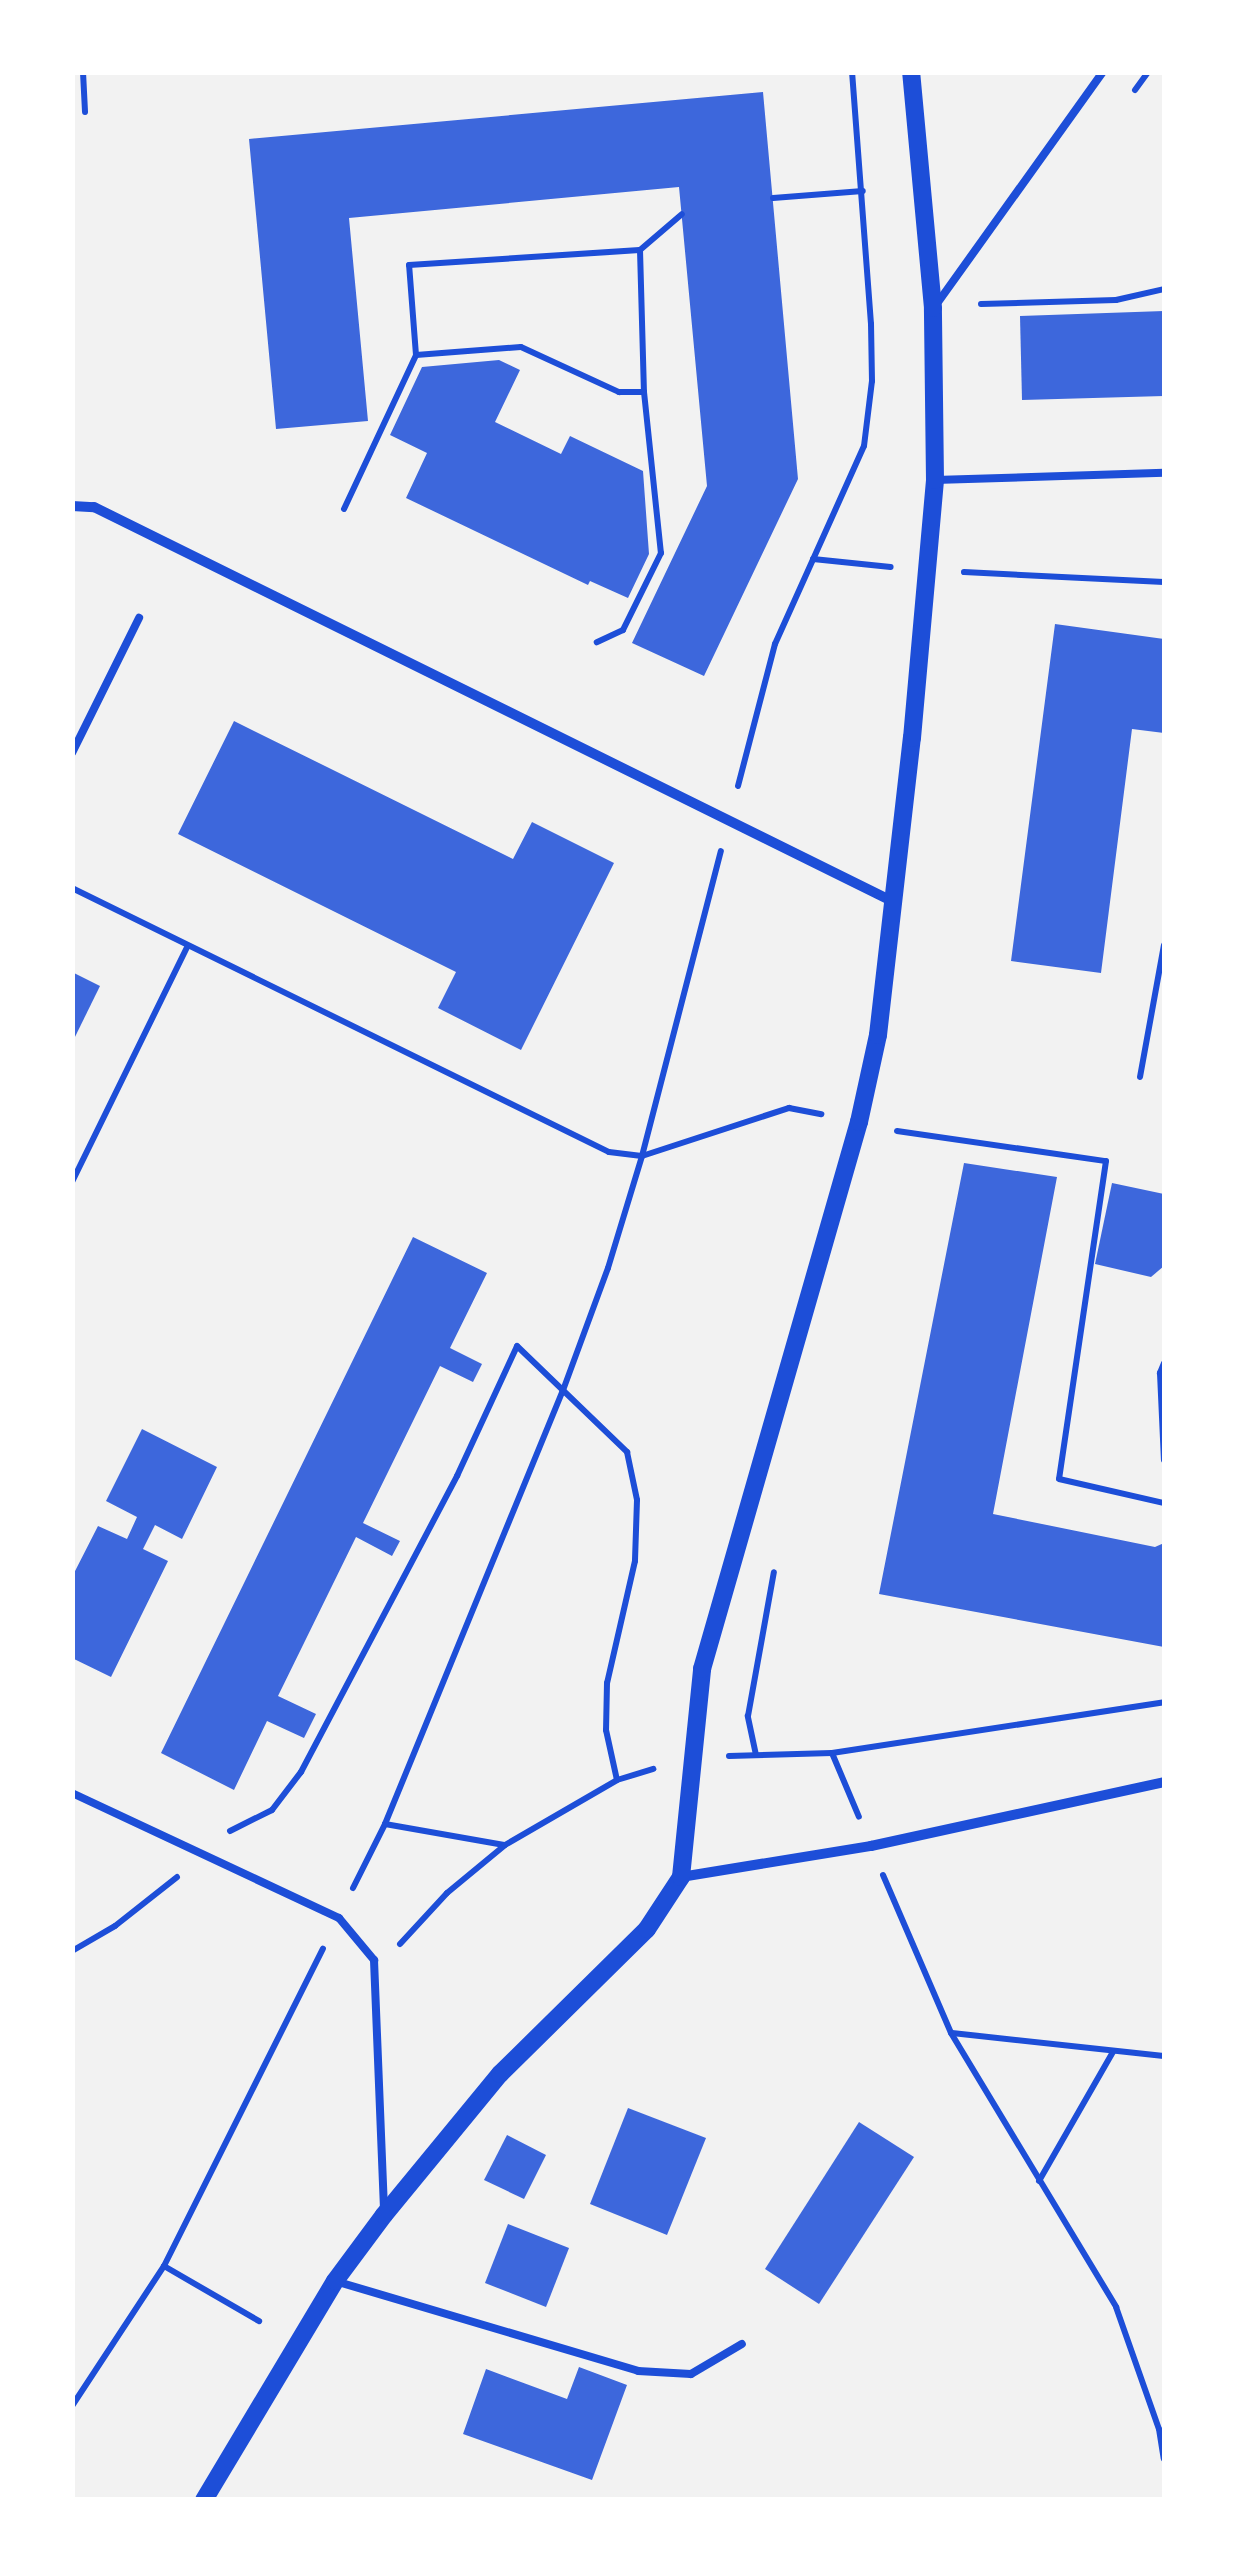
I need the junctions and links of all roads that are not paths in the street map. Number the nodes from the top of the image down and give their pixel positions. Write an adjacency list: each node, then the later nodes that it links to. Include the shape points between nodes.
1 (912, 72): 3 (street)
2 (1103, 72): 3 (lane)
3 (933, 308): 5 (street)
4 (1164, 473): 5 (lane)
5 (935, 480): 9 (street)
6 (72, 506): 9 (street, via 94,507)
7 (139, 618): 8 (lane)
8 (72, 753)
9 (895, 902): 12 (street, via 859,1122 702,1669)
10 (1164, 1782): 12 (street, via 872,1846)
11 (72, 1793): 13 (lane, via 338,1918 374,1960)
12 (681, 1877): 13 (street, via 647,1929 500,2074)
13 (384, 2215): 14 (street)
14 (335, 2281): 15 (lane, via 638,2371 690,2374); 16 (street)
15 (742, 2344)
16 (204, 2500)

